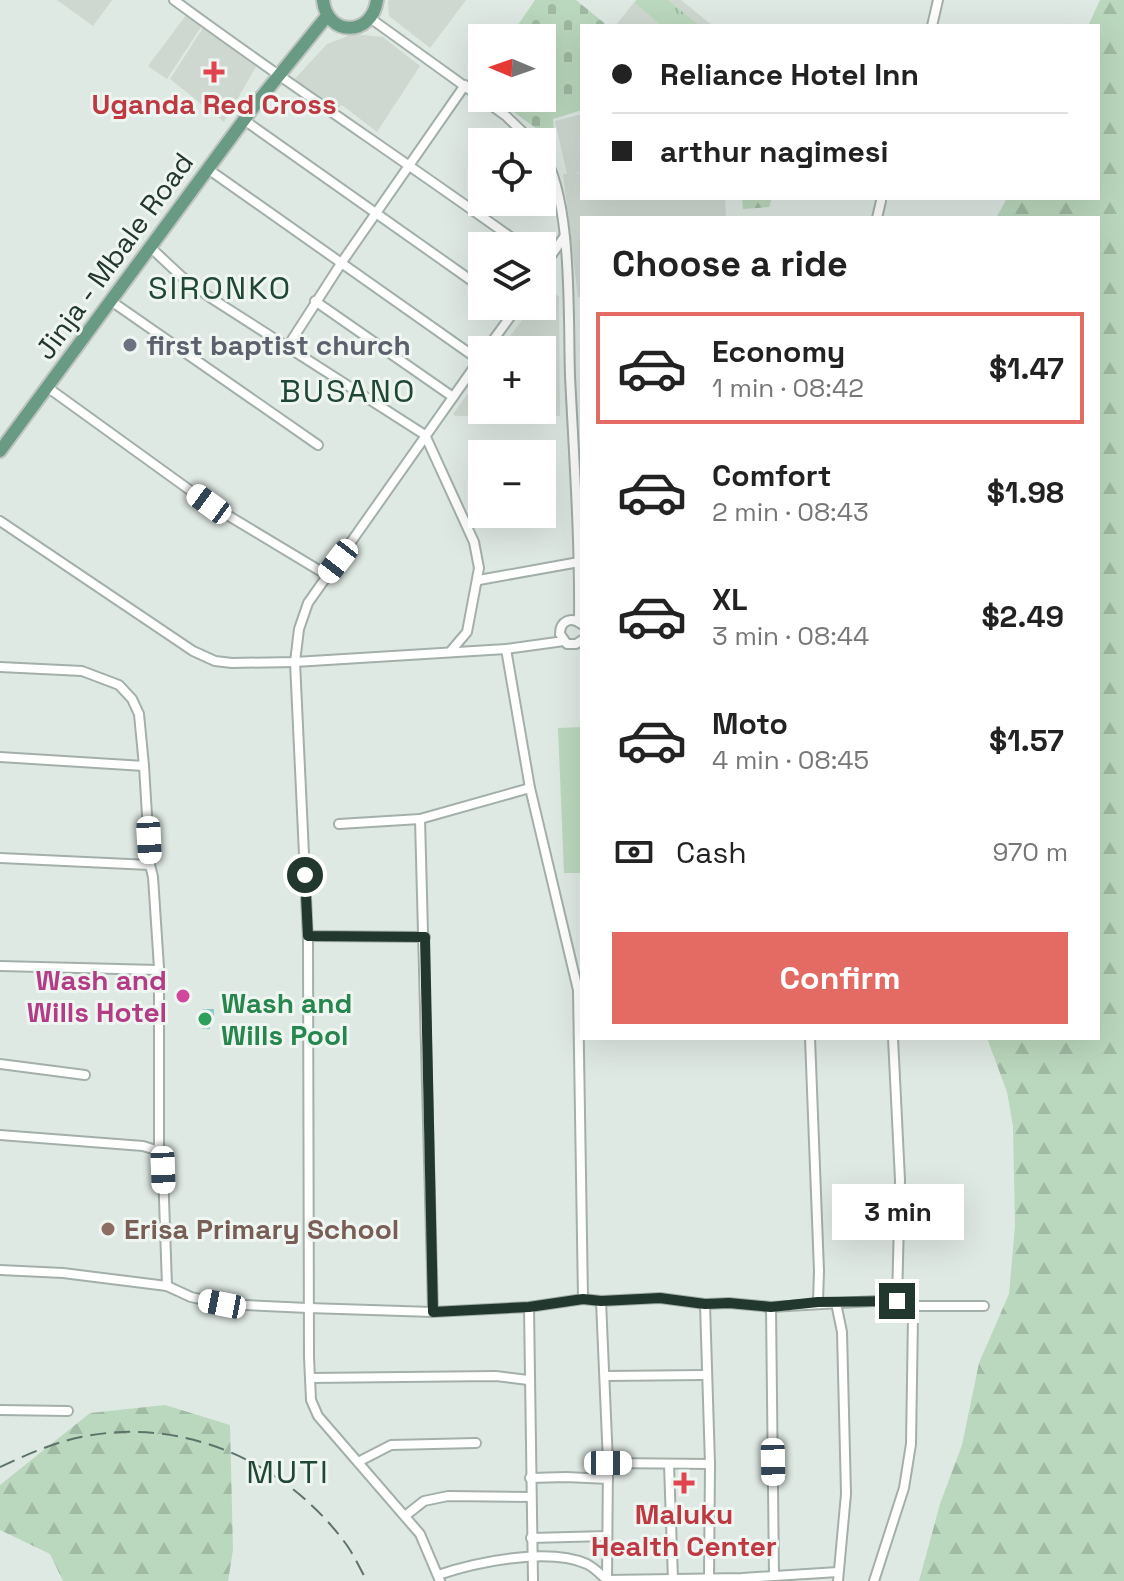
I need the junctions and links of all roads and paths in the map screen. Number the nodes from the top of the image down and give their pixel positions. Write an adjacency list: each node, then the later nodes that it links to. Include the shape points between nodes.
1 (174, 0): 8 (street)
2 (323, 0): 5 (main road)
3 (377, 0): 6 (main road)
4 (938, 0): 7 (street)
5 (327, 16): 6 (main road, via 349,28); 8 (main road, Jinja - Mbale Road)
6 (370, 18): 9 (street)
7 (932, 24)
8 (278, 76): 10 (main road, Jinja - Mbale Road); 12 (street)
9 (465, 85): 11 (street); 12 (street)
10 (244, 120): 13 (main road, Jinja - Mbale Road); 16 (street)
11 (518, 128)
12 (409, 164): 16 (street); 18 (street)
13 (208, 169): 20 (main road, Jinja - Mbale Road); 22 (street)
14 (556, 184): 19 (street)
15 (881, 201): 17 (street)
16 (375, 215): 22 (street); 23 (street)
17 (877, 216)
18 (504, 232)
19 (564, 237): 21 (street); 29 (street)
20 (150, 247): 24 (main road, Jinja - Mbale Road); 26 (street, via 211,298)
21 (556, 247)
22 (342, 262): 25 (street); 27 (street)
23 (468, 278)
24 (111, 301): 31 (main road, Jinja - Mbale Road); 34 (street)
25 (315, 301): 26 (street); 32 (street)
26 (288, 346): 33 (street)
27 (468, 350)
28 (468, 375): 32 (street)
29 (571, 380): 30 (street); 36 (street)
30 (580, 380)
31 (47, 387): 35 (main road, Jinja - Mbale Road); 39 (street, via 209,504)
32 (453, 397): 33 (street)
33 (425, 435): 39 (street); 40 (street, via 474,542)
34 (318, 445)
35 (0, 451)
36 (578, 458): 38 (street)
37 (0, 521): 46 (street, via 193,651 232,663)
38 (579, 562): 40 (street); 41 (street)
39 (327, 575): 46 (street, via 303,614)
40 (479, 580): 45 (street, via 467,632)
41 (580, 623): 42 (street, via 571,619 561,626)
42 (564, 641): 43 (street); 44 (street)
43 (580, 641)
44 (506, 649): 45 (street); 50 (street)
45 (450, 652): 46 (street)
46 (295, 662): 55 (street)
47 (0, 667): 49 (street, via 82,671 119,685 139,714)
48 (0, 757): 49 (street)
49 (144, 766): 54 (street)
50 (530, 788): 51 (street); 58 (street)
51 (420, 819): 52 (street); 56 (street)
52 (339, 824)
53 (0, 858): 54 (street)
54 (150, 865): 59 (street)
55 (308, 936): 56 (street); 80 (street)
56 (425, 937): 81 (street)
57 (0, 966): 59 (street)
58 (578, 968): 60 (street)
59 (158, 970): 67 (street)
60 (580, 1025)
61 (580, 1040): 70 (street)
62 (810, 1040): 73 (street)
63 (893, 1040): 72 (street, via 900,1180)
64 (0, 1064): 65 (street)
65 (85, 1075)
66 (0, 1135): 67 (street)
67 (159, 1151): 69 (street)
68 (0, 1270): 69 (street)
69 (167, 1286): 80 (street, via 222,1304)
70 (583, 1299): 71 (street); 78 (street)
71 (601, 1301): 75 (street, via 660,1298); 83 (street)
72 (897, 1301): 74 (street); 76 (street)
73 (818, 1302): 74 (street); 79 (street)
74 (836, 1303): 101 (street, via 842,1332 846,1494)
75 (705, 1304): 79 (street); 82 (street)
76 (911, 1306): 77 (street); 107 (street, via 911,1444 904,1488)
77 (984, 1306)
78 (529, 1307): 81 (street); 85 (street)
79 (771, 1307): 100 (street)
80 (308, 1308): 81 (street); 84 (street)
81 (433, 1312)
82 (705, 1375): 83 (street); 92 (street)
83 (606, 1376): 90 (street)
84 (310, 1378): 85 (street); 89 (street, via 313,1408)
85 (528, 1380): 93 (street)
86 (0, 1410): 87 (street)
87 (68, 1411)
88 (476, 1443): 89 (street, via 391,1445)
89 (358, 1462): 96 (street)
90 (608, 1463): 91 (street); 94 (street)
91 (669, 1464): 92 (street); 105 (street)
92 (710, 1464): 103 (street)
93 (530, 1478): 94 (street); 95 (street)
94 (608, 1479): 97 (street)
95 (531, 1497): 96 (street, via 448,1496 424,1501); 98 (street)
96 (405, 1516): 102 (street)
97 (607, 1536): 98 (street); 104 (street)
98 (531, 1538): 99 (street)
99 (531, 1557): 102 (street, via 486,1562); 104 (street, via 590,1565); 106 (street)
100 (774, 1576): 101 (street); 103 (street)
101 (838, 1577)
102 (439, 1578)
103 (709, 1578): 105 (street)
104 (607, 1580): 105 (street)
105 (673, 1580)
106 (533, 1581)
107 (874, 1581)

